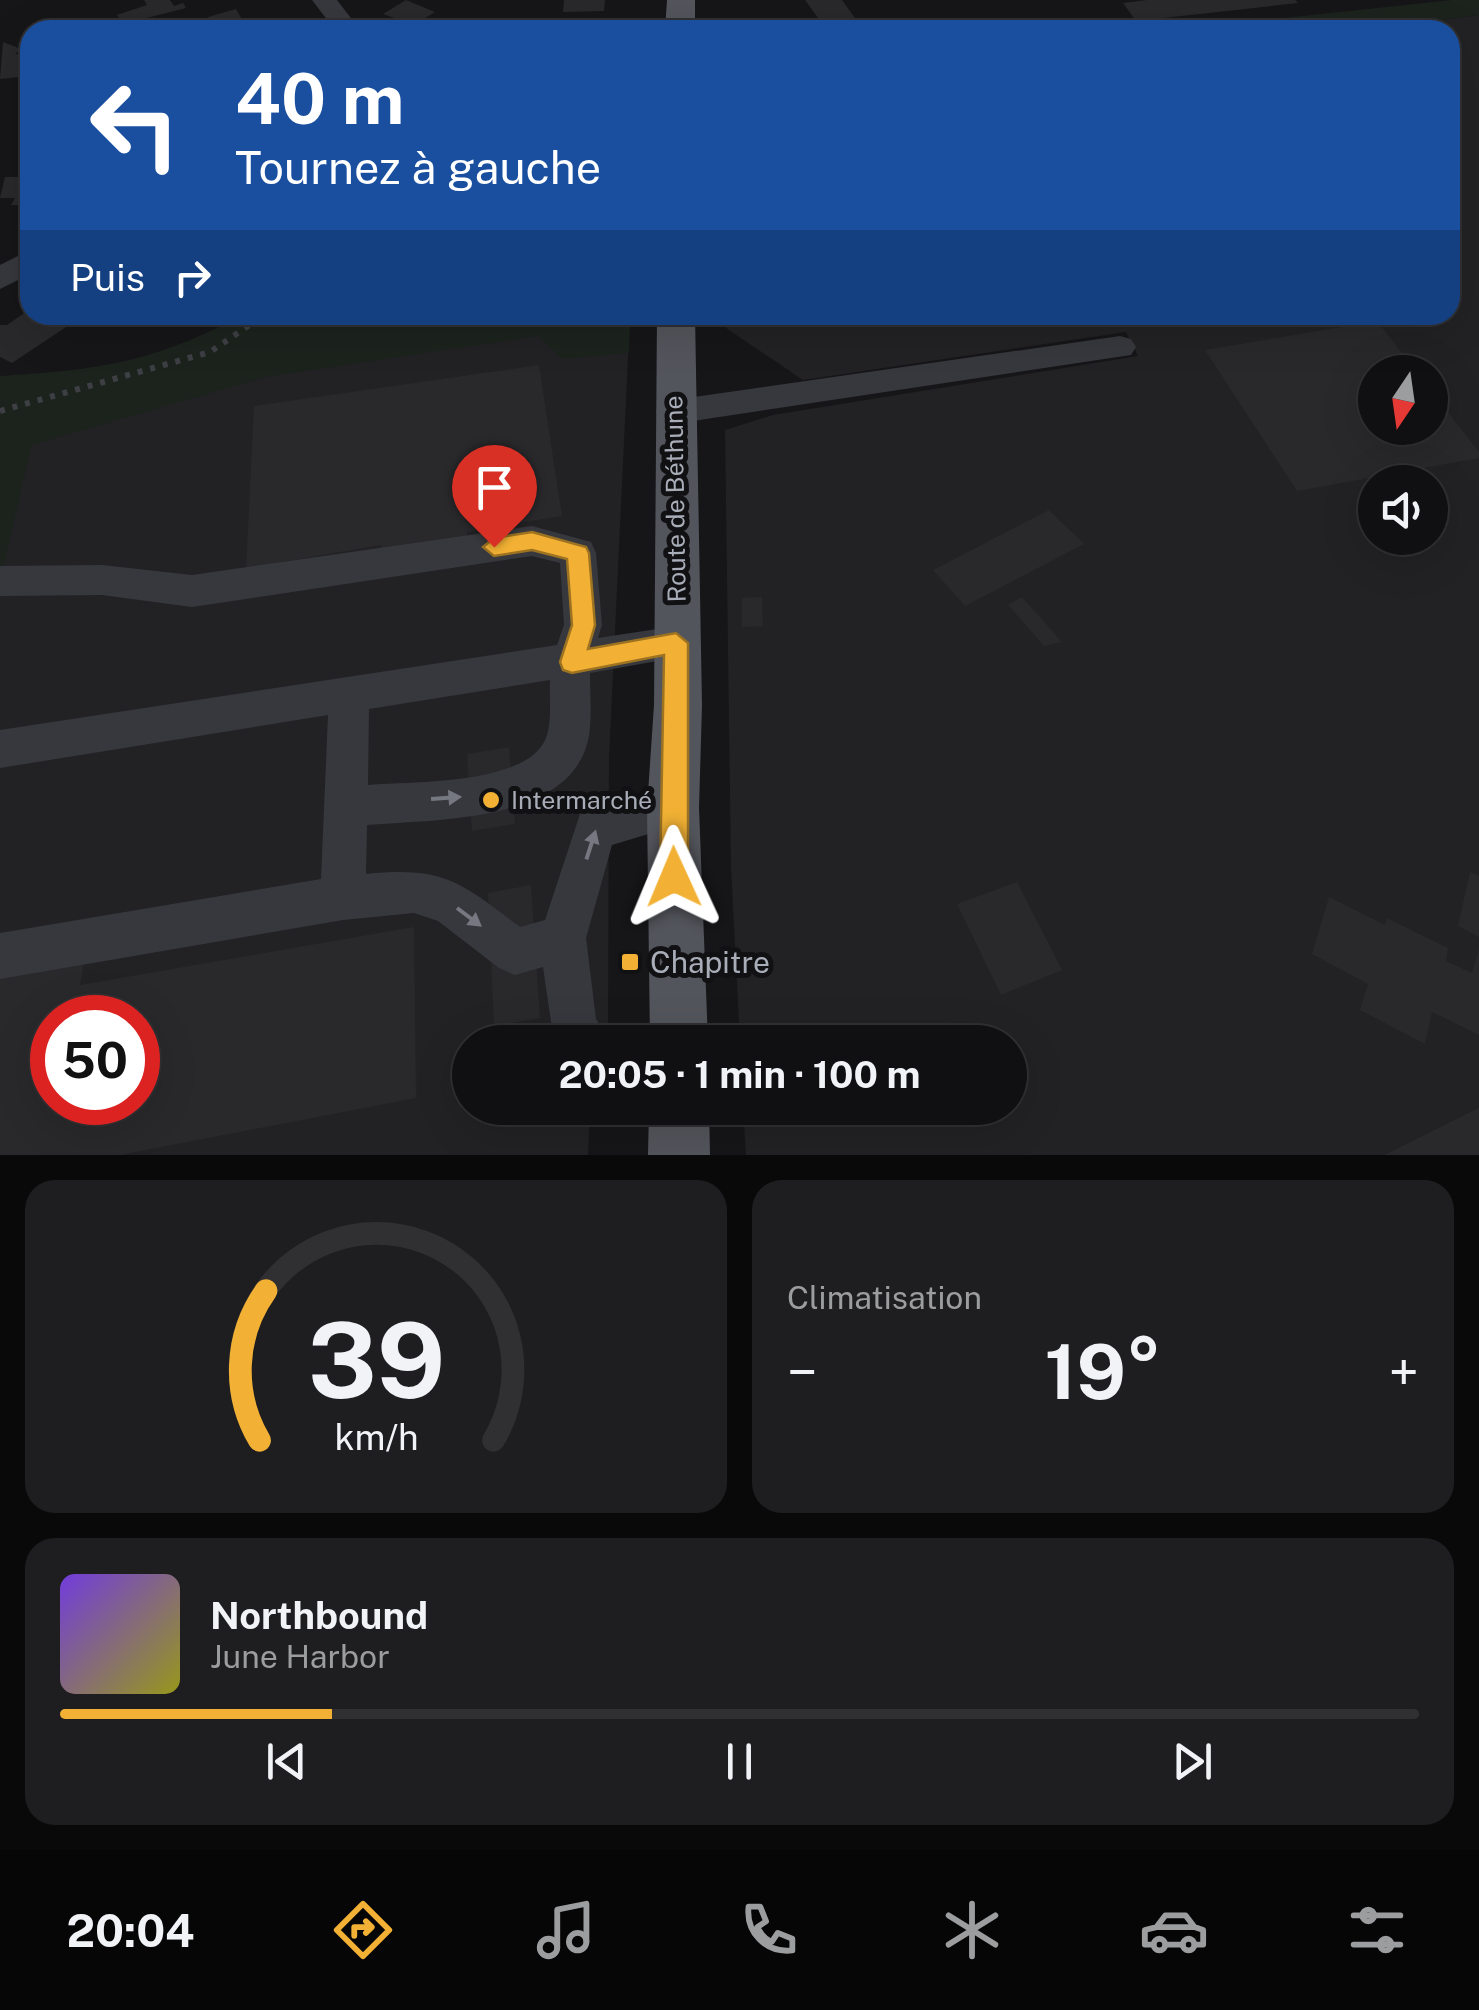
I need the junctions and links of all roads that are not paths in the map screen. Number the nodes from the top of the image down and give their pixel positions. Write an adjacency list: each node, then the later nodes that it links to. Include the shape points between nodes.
1 (324, 0): 2 (street)
2 (340, 20)
3 (676, 325): 5 (main road, Route de Béthune)
4 (1120, 347): 5 (street)
5 (673, 412): 7 (main road, Route de Béthune)
6 (0, 581): 8 (street, via 102,580 192,592 532,541 578,553 583,625)
7 (676, 643): 8 (street); 12 (main road, Route de Béthune)
8 (572, 662): 9 (street); 11 (street, one-way to 8, via 490,795 549,771 568,738)
9 (349, 696): 10 (street); 11 (street)
10 (0, 749)
11 (349, 806): 13 (street)
12 (673, 808): 14 (street, one-way to 12, via 595,829); 17 (main road, Route de Béthune)
13 (343, 898): 14 (street, one-way to 14, via 414,891 452,903 514,952); 15 (street)
14 (563, 938): 16 (street)
15 (0, 956)
16 (573, 1025)
17 (678, 1025)
18 (679, 1125): 19 (main road)
19 (679, 1155)

